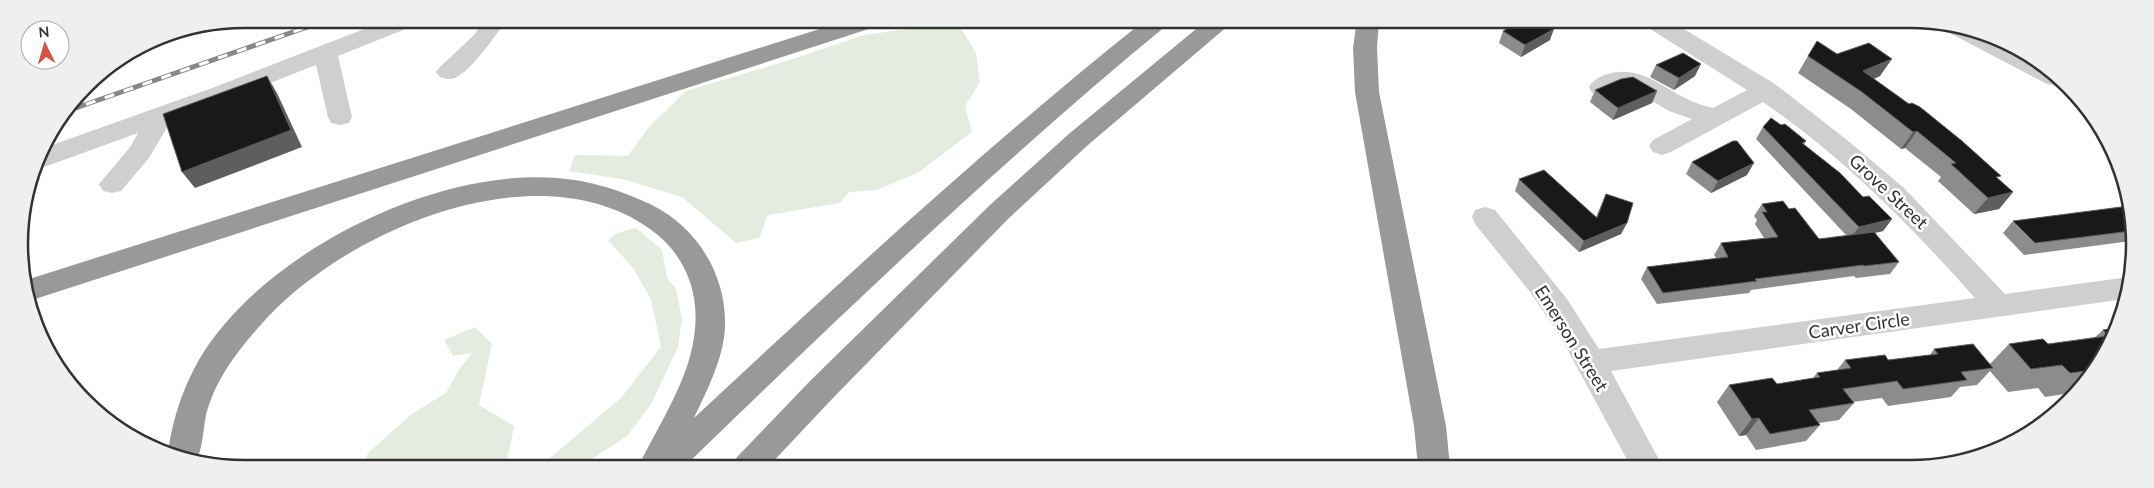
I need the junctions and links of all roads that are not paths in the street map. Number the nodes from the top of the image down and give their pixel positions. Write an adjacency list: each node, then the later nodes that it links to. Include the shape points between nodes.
1 (387, 28): 9 (street)
2 (490, 28): 11 (street)
3 (851, 28): 21 (highway)
4 (1149, 28): 27 (highway, via 987,164)
5 (1211, 28): 28 (highway, via 1079,139 999,212)
6 (1367, 28): 29 (highway, via 1367,92 1384,170)
7 (1665, 28): 13 (street, Grove Street)
8 (1979, 39): 10 (street)
9 (324, 52): 14 (street); 15 (street)
10 (2035, 67)
11 (448, 72)
12 (1601, 87): 16 (street, via 1618,78 1630,79 1677,105)
13 (1766, 90): 16 (street); 23 (street, Grove Street, via 1847,152 1895,195)
14 (161, 115): 18 (street); 19 (street, via 140,152)
15 (340, 117)
16 (1716, 117): 17 (street)
17 (1662, 146)
18 (46, 157)
19 (112, 184)
20 (1485, 217): 24 (street, Emerson Street, via 1558,309)
21 (33, 289)
22 (2121, 289): 23 (street, Carver Circle)
23 (1999, 306): 24 (street, Carver Circle)
24 (1590, 362): 30 (street, Emerson Street)
25 (183, 451): 26 (highway, via 188,419 219,354 247,318 282,284 308,265 350,239 416,210 487,191 553,187 584,191 648,214 670,228 688,246 700,268 708,291 710,328 705,354)
26 (657, 460)
27 (670, 460)
28 (755, 460)
29 (1433, 460)
30 (1643, 460)

